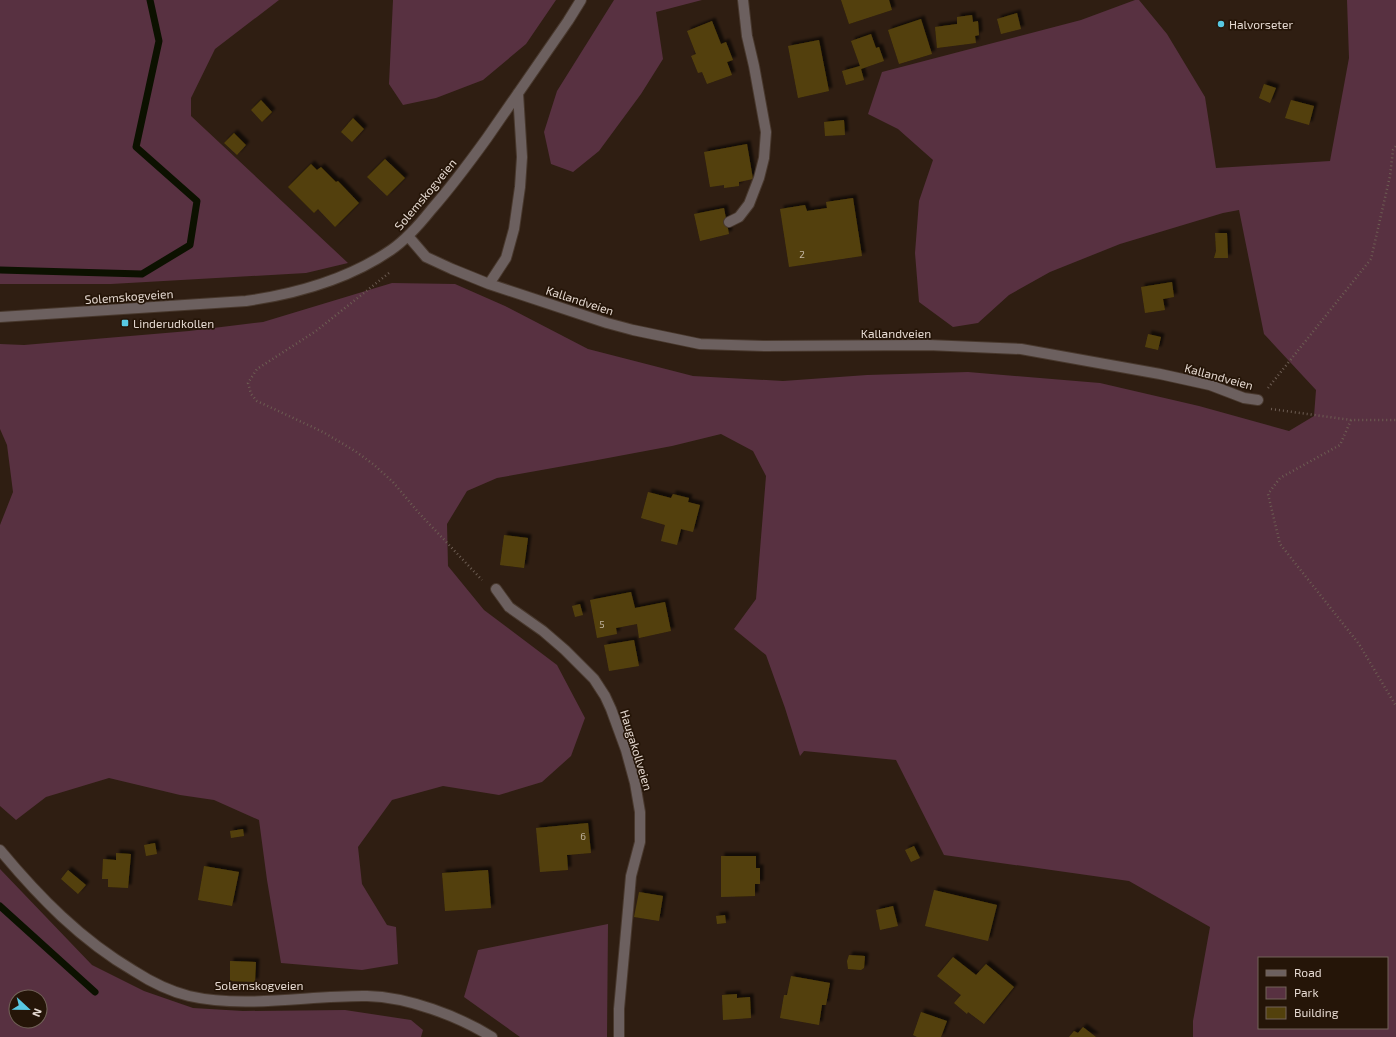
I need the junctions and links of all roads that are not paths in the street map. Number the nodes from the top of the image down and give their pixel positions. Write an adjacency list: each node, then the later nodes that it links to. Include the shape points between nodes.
1 (582, 0): 3 (street, Solemskogveien)
2 (743, 0): 4 (street, via 747,36 766,132 759,178 749,204 739,217)
3 (518, 93): 5 (street, Solemskogveien, via 455,181); 6 (street, via 522,157 514,229 506,258)
4 (729, 222)
5 (408, 236): 6 (street, Kallandveien, via 426,257); 7 (street, Solemskogveien, via 390,251 344,275 273,297 246,301)
6 (489, 284): 8 (street, Kallandveien, via 607,324 700,344 928,345 1020,349 1160,374 1210,385 1244,398)
7 (0, 317)
8 (1258, 400)
9 (496, 590): 12 (street, Haugakollveien, via 509,607 566,650 594,679 611,709 636,783 640,812 640,842 631,876 628,903)
10 (0, 850): 11 (street, Solemskogveien, via 36,891 79,933 144,978 174,991 202,998 241,1001 348,996 388,998 450,1016)
11 (492, 1037)
12 (619, 1037)

